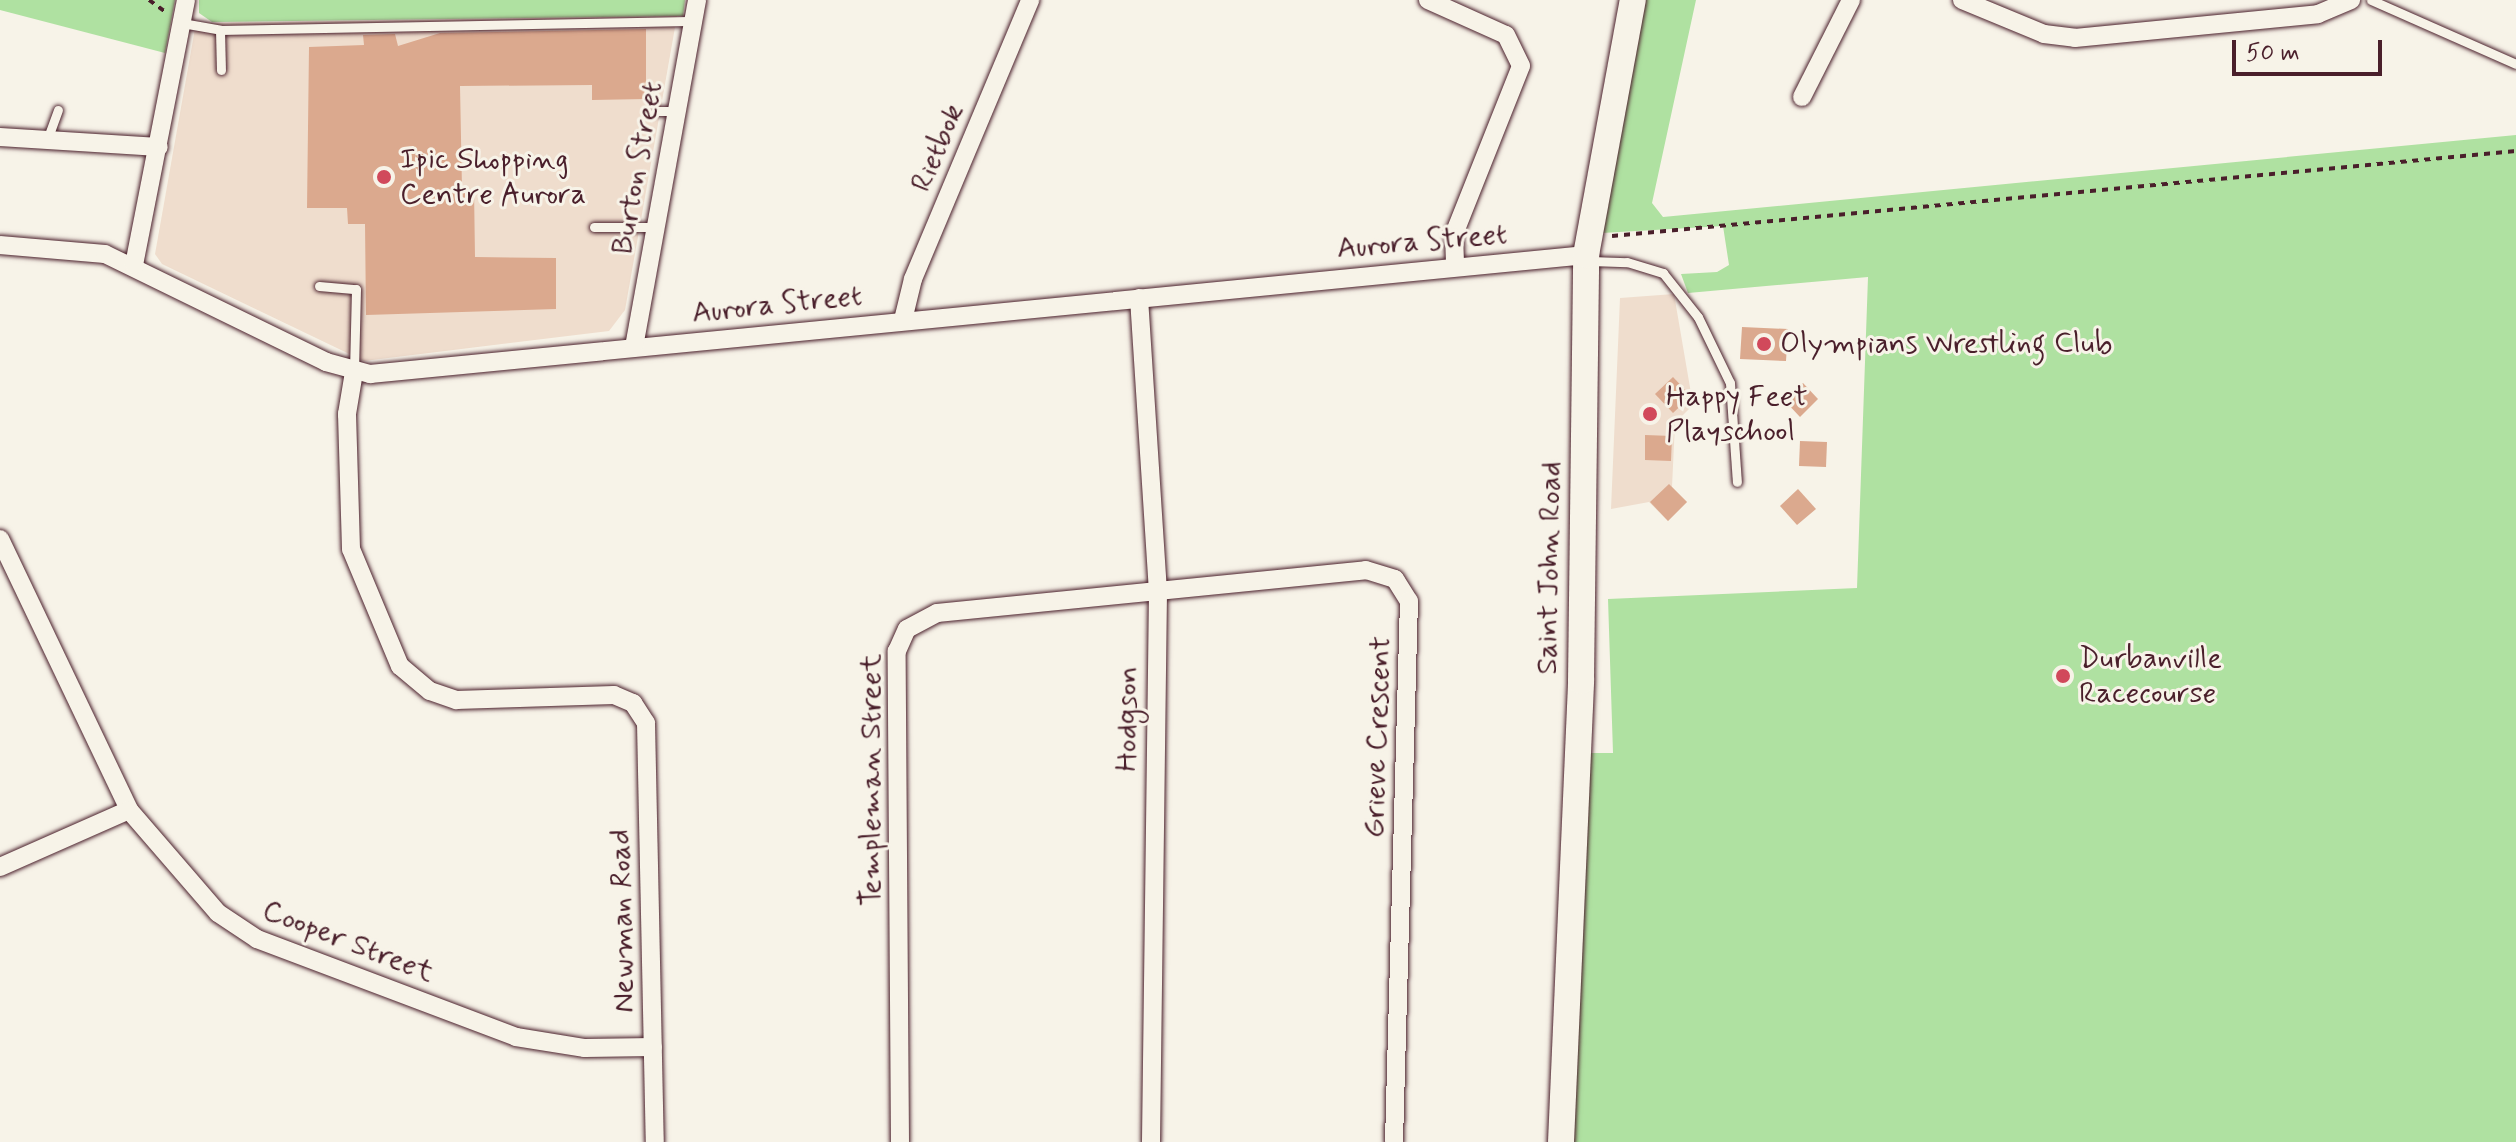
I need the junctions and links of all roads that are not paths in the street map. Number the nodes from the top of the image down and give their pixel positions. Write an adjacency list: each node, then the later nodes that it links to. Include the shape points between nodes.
1 (186, 0): 11 (street)
2 (697, 0): 10 (street, Burton Street)
3 (1030, 0): 30 (street, Rietbok, via 913,279)
4 (1428, 0): 27 (street, via 1506,35 1521,66 1454,234)
5 (1633, 0): 25 (main road, Saint John Road)
6 (1851, 0): 15 (street)
7 (1962, 0): 8 (street, via 2044,34 2075,38 2318,14)
8 (2351, 0)
9 (2371, 0): 13 (lane)
10 (693, 21): 12 (lane); 18 (street, Burton Street)
11 (182, 23): 12 (lane); 21 (street)
12 (220, 30): 14 (lane)
13 (2516, 64)
14 (221, 70)
15 (1802, 97)
16 (58, 110): 20 (lane)
17 (657, 111): 18 (lane)
18 (677, 111): 23 (street, Burton Street)
19 (0, 137): 20 (street)
20 (47, 140): 21 (street)
21 (159, 147): 26 (street)
22 (594, 227): 23 (lane)
23 (656, 227): 31 (street, Burton Street)
24 (0, 245): 26 (street, via 84,250)
25 (1588, 251): 27 (street, Aurora Street); 33 (lane, via 1663,273 1698,317 1730,383); 43 (main road, Saint John Road, via 1581,681)
26 (134, 265): 32 (street)
27 (1455, 267): 29 (street, Aurora Street)
28 (319, 286): 32 (lane, via 356,289)
29 (1139, 298): 30 (street, Aurora Street); 35 (street, Hodgson)
30 (903, 320): 31 (street, Aurora Street)
31 (634, 347): 32 (street, Aurora Street)
32 (354, 372): 38 (street, Newman Road, via 347,414 351,549 400,666 430,691 470,702 604,695 633,703 648,731)
33 (1737, 482)
34 (0, 539): 36 (street, Cooper Street)
35 (1158, 592): 40 (street, Templeman Street, via 928,615 902,635 897,651); 41 (street, Hodgson); 42 (street, Grieve Crescent, via 1377,570 1406,593)
36 (129, 810): 37 (street); 38 (street, Cooper Street, via 201,898 257,939 516,1037 585,1048)
37 (0, 867)
38 (653, 1047): 39 (street, Newman Road)
39 (655, 1142)
40 (900, 1142)
41 (1151, 1142)
42 (1394, 1142)
43 (1561, 1142)

